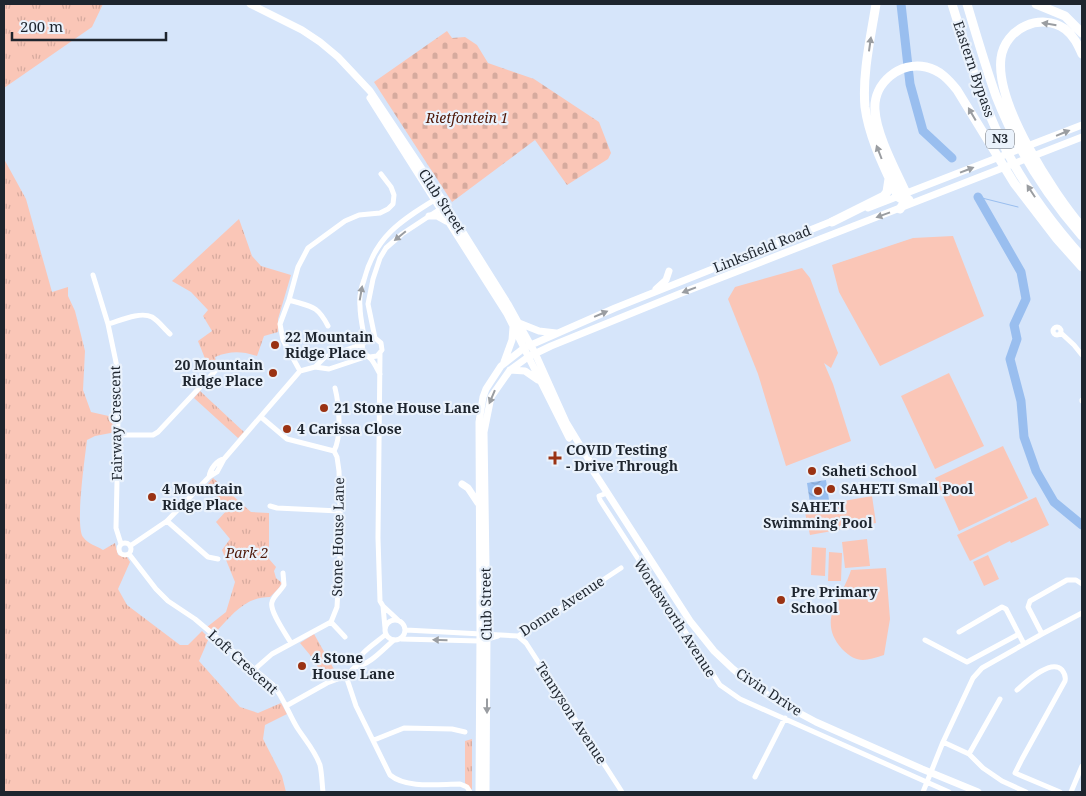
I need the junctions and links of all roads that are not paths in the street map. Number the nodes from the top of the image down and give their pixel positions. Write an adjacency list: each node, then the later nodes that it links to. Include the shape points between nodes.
1 (250, 4): 14 (main road, Club Street, via 302,30 338,57 370,91)
2 (876, 4): 11 (highway, one-way to 2, via 867,120 865,101)
3 (952, 4): 22 (highway, Eastern Bypass / N3, one-way to 3, via 1050,220 1001,140 974,74)
4 (967, 4): 21 (highway, Eastern Bypass / N3, via 994,90 1011,129 1048,195)
5 (1036, 4): 6 (highway, via 1065,16)
6 (1082, 34)
7 (1082, 54): 20 (highway, one-way to 20, via 1074,37 1065,29 1052,23 1038,22 1021,28 1010,38 1003,49 1001,64 1009,102 1025,141 1055,194)
8 (1082, 125): 13 (main road, Linksfield Road, one-way to 8)
9 (1082, 137): 12 (main road, Linksfield Road)
10 (381, 174): 27 (street, via 391,187 393,204 380,213 359,215 345,221 308,248 298,267)
11 (890, 178): 13 (highway); 19 (highway, via 884,196)
12 (974, 179): 13 (main road); 16 (main road, Linksfield Road)
13 (905, 198): 16 (highway); 19 (main road, Linksfield Road); 23 (highway, one-way to 13, via 1014,183 957,90 940,73 927,67 899,70 881,86 876,96 879,130)
14 (436, 199): 15 (main road, Club Street); 35 (street, one-way to 14, via 360,303 371,257 396,226)
15 (443, 207): 17 (street); 18 (main road, Club Street); 29 (main road, Club Street)
16 (900, 209): 37 (main road, Linksfield Road, one-way to 37)
17 (430, 216): 18 (main road); 34 (street, one-way to 34, via 402,234 380,258 368,304)
18 (449, 222): 29 (main road, Club Street)
19 (832, 222): 26 (main road, Linksfield Road)
20 (1082, 227)
21 (1082, 236)
22 (1082, 257)
23 (1082, 267)
24 (669, 271): 26 (main road, via 666,280)
25 (93, 275): 28 (street, Fairway Crescent)
26 (650, 294): 31 (main road, Linksfield Road, one-way to 26)
27 (289, 300): 30 (street, via 319,311); 48 (street, via 280,331)
28 (108, 324): 33 (street, via 148,316); 55 (street, Fairway Crescent, via 117,367)
29 (516, 325): 31 (main road); 36 (main road, Club Street); 44 (main road, via 511,346)
30 (328, 326)
31 (556, 333): 36 (main road, Linksfield Road)
32 (1061, 333): 41 (street)
33 (170, 334)
34 (375, 338): 35 (street); 39 (street, via 381,343)
35 (364, 342): 38 (street); 42 (street, via 362,349)
36 (527, 346): 40 (main road, Civin Drive); 44 (main road, Linksfield Road)
37 (551, 346): 40 (main road, Linksfield Road); 47 (main road)
38 (347, 350): 43 (street); 45 (street, via 325,357)
39 (380, 353): 42 (street); 50 (street)
40 (531, 355): 47 (main road, Civin Drive); 49 (main road, Linksfield Road); 51 (main road, Civin Drive)
41 (1082, 355)
42 (369, 357): 43 (street); 50 (street)
43 (351, 361): 45 (street, via 329,370)
44 (501, 366): 53 (main road, Linksfield Road, via 482,397)
45 (315, 367): 48 (street)
46 (218, 368): 55 (street, via 158,432 153,435)
47 (541, 368): 57 (main road, Civin Drive)
48 (300, 370): 54 (street)
49 (510, 370): 51 (main road, via 525,370); 53 (main road, Linksfield Road, one-way to 53)
50 (380, 374): 71 (street, via 382,572 379,581)
51 (540, 382): 57 (main road, Civin Drive, via 564,430)
52 (335, 388): 56 (street, via 338,441)
53 (482, 416): 60 (main road, Club Street); 83 (main road, Club Street)
54 (261, 417): 56 (street, via 293,442); 63 (street, via 219,460 209,477)
55 (118, 435): 64 (street, Fairway Crescent, via 116,528)
56 (334, 451): 62 (street, Stone House Lane, via 340,471)
57 (590, 466): 59 (main road, Civin Drive)
58 (462, 484): 60 (main road)
59 (607, 493): 97 (street, Wordsworth Avenue, via 599,496 600,500 716,680 740,699); 103 (main road, Civin Drive, via 690,621 733,669 775,700 816,722)
60 (478, 503): 83 (main road, Club Street)
61 (270, 506): 62 (street)
62 (340, 511): 74 (street, Stone House Lane, via 336,607)
63 (167, 522): 65 (street); 67 (street, via 208,557)
64 (121, 544): 65 (street); 66 (street, via 120,553)
65 (130, 546): 66 (street)
66 (129, 554): 92 (street, Loft Crescent, via 161,595)
67 (218, 559)
68 (621, 568): 81 (street, Donne Avenue)
69 (283, 573): 87 (street, via 284,585 272,605)
70 (1082, 584): 80 (street, via 1067,580 1030,601 1028,607)
71 (383, 606): 73 (street); 75 (street)
72 (1082, 613): 80 (street)
73 (398, 620): 75 (street, via 389,622); 76 (street)
74 (331, 622): 82 (street); 87 (street)
75 (385, 628): 78 (street)
76 (406, 630): 83 (street); 84 (street)
77 (958, 632): 79 (street, via 1002,607)
78 (386, 634): 85 (street); 89 (street)
79 (1019, 634): 86 (street, via 968,662); 88 (street)
80 (1042, 634): 88 (street)
81 (518, 636): 83 (street, Donne Avenue); 112 (street, Tennyson Avenue, via 526,643)
82 (345, 637)
83 (484, 637): 84 (street, one-way to 84); 110 (main road, Club Street); 111 (main road, Club Street, one-way to 111)
84 (401, 639): 85 (street)
85 (394, 640): 90 (street)
86 (925, 640)
87 (291, 643): 92 (street)
88 (1024, 644): 100 (street, via 982,668 973,678)
89 (373, 645): 90 (street); 91 (street, via 361,654)
90 (380, 653): 91 (street)
91 (356, 667): 93 (street)
92 (255, 669): 96 (street, Loft Crescent, via 281,694)
93 (346, 676): 96 (street); 99 (street, via 356,706)
94 (1017, 690): 104 (street, via 1053,666 1065,675 1065,681)
95 (1000, 699): 101 (street)
96 (286, 706): 108 (street, Loft Crescent, via 317,758)
97 (785, 718): 105 (street); 106 (street, Wordsworth Avenue)
98 (465, 732): 99 (street, via 452,728 404,728)
99 (374, 740): 109 (street, via 390,776 396,780 408,784 460,784)
100 (943, 742): 101 (street); 103 (street)
101 (969, 754): 107 (street)
102 (1082, 766): 118 (street)
103 (930, 772): 106 (street); 115 (main road, Civin Drive)
104 (1016, 773): 107 (street); 117 (street)
105 (755, 777)
106 (926, 783): 113 (street); 114 (street, Wordsworth Avenue)
107 (1009, 785): 116 (street)
108 (323, 792)
109 (470, 792)
110 (479, 792)
111 (486, 792)
112 (622, 792)
113 (923, 792)
114 (949, 792)
115 (978, 792)
116 (1026, 792)
117 (1060, 792)
118 (1071, 792)

